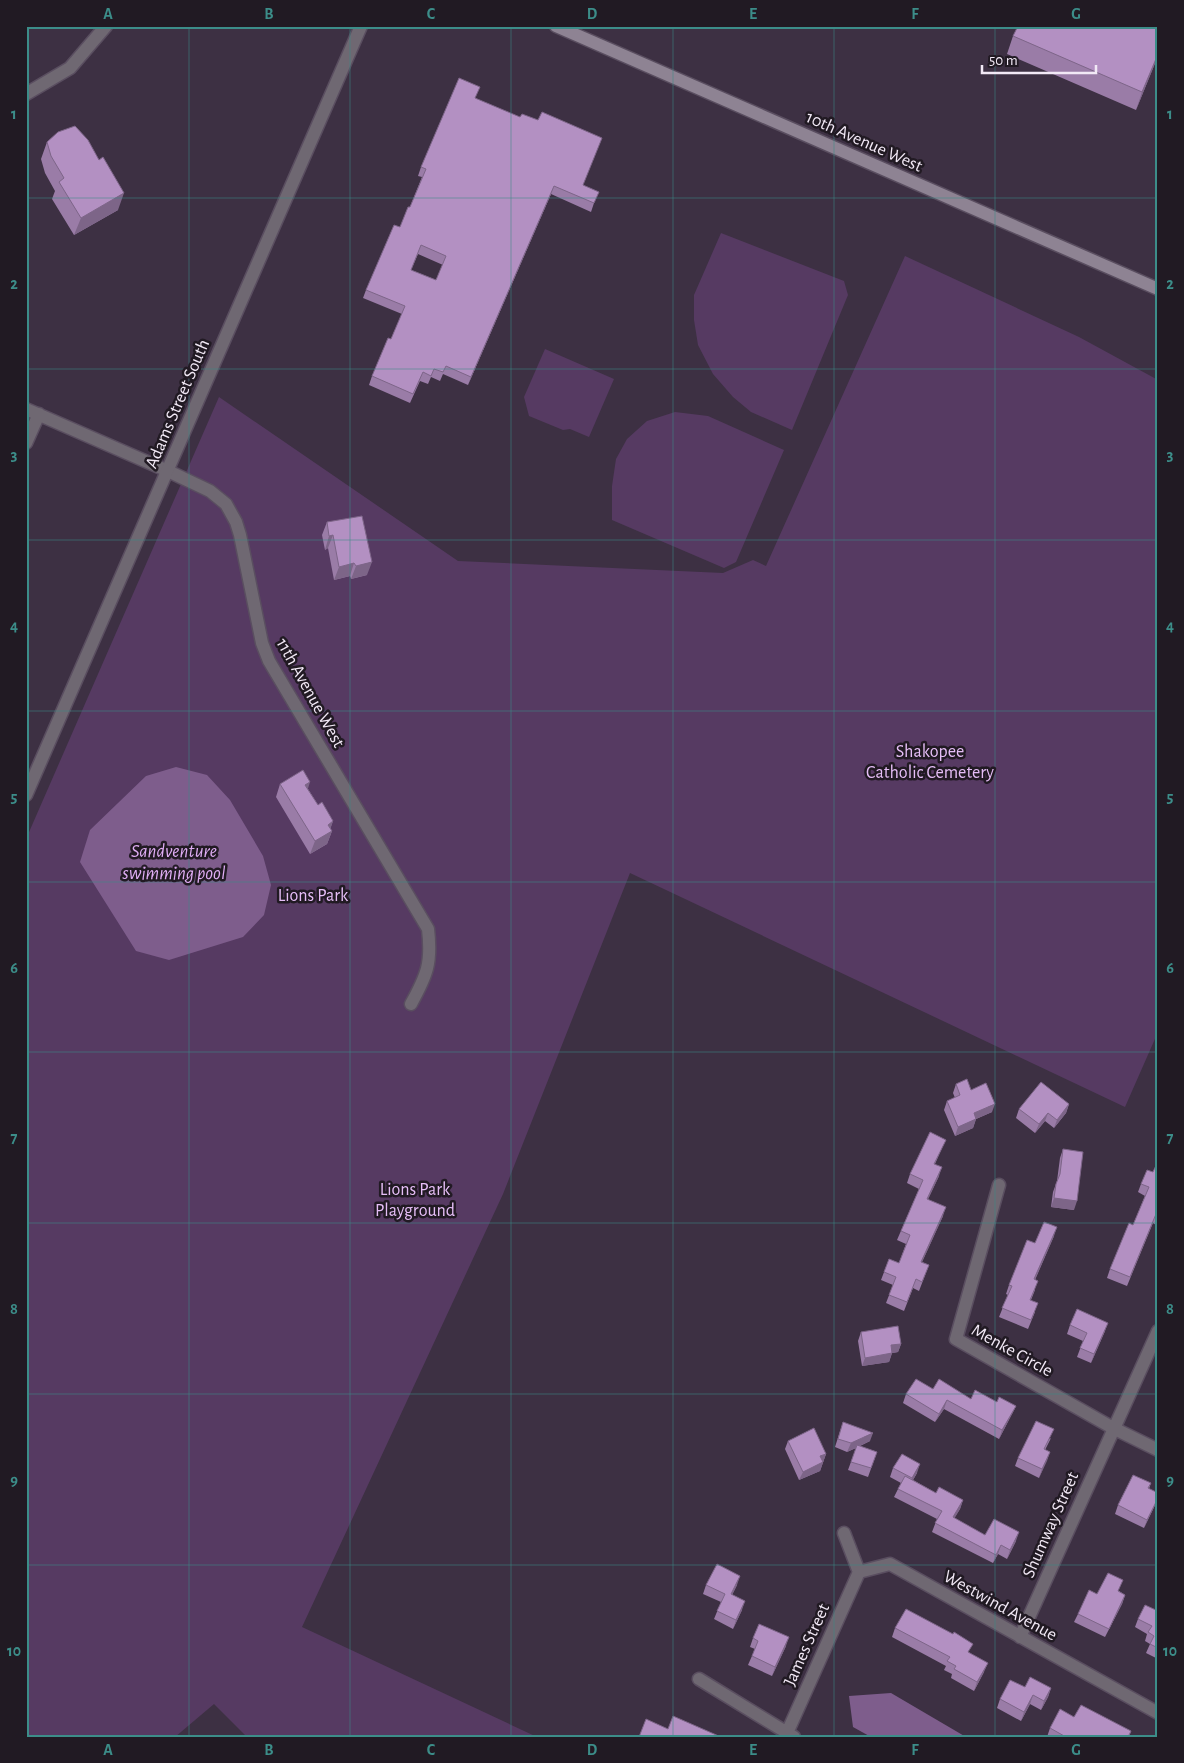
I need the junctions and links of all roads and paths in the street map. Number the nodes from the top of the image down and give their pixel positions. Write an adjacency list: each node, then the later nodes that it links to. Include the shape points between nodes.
1 (106, 26): 4 (street, via 70,68)
2 (361, 26): 9 (street, Adams Street South)
3 (556, 26): 5 (main road, 10th Avenue West)
4 (26, 94)
5 (1158, 289)
6 (26, 409): 7 (street, 11th Avenue West)
7 (39, 414): 8 (street); 9 (street, 11th Avenue West)
8 (26, 443)
9 (168, 471): 10 (street, Adams Street South); 11 (street, 11th Avenue West, via 210,491 232,512 269,661 428,929 429,966)
10 (26, 794)
11 (411, 1004)
12 (999, 1185): 14 (street, Menke Circle, via 956,1339)
13 (1158, 1331): 14 (street, Shumway Street)
14 (1113, 1428): 15 (street); 18 (street, Shumway Street)
15 (1158, 1450)
16 (844, 1533): 17 (street)
17 (859, 1572): 18 (street, Westwind Avenue, via 890,1564); 21 (street, James Street)
18 (1020, 1637): 20 (street, Westwind Avenue)
19 (700, 1678): 21 (street)
20 (1158, 1713)
21 (791, 1735)

